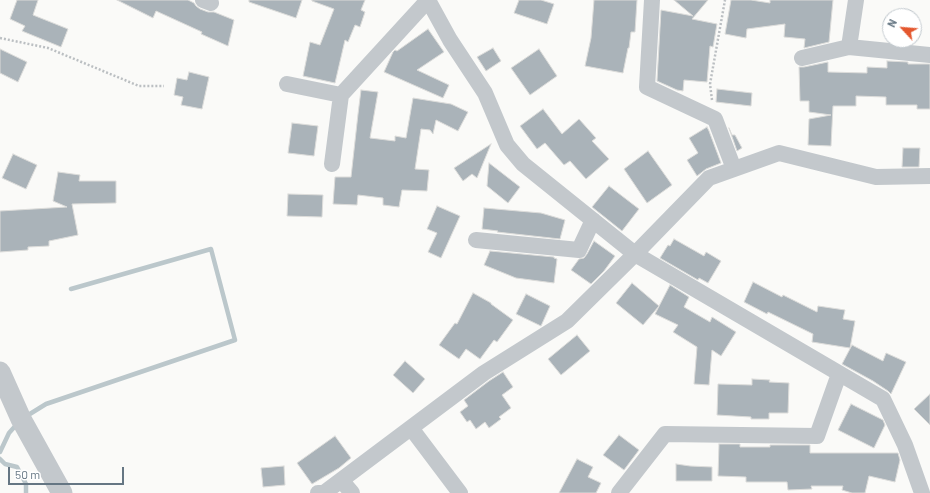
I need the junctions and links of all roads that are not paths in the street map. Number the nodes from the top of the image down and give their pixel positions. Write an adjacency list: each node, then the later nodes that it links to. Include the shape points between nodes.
1 (652, 0): 9 (street, via 647,87 714,118)
2 (856, 0): 3 (street)
3 (849, 47): 4 (street); 5 (street)
4 (930, 55)
5 (802, 58)
6 (287, 84): 7 (street)
7 (341, 95): 8 (street); 11 (street, via 428,0 450,40 485,93 507,145 523,164)
8 (332, 164)
9 (734, 169): 10 (street, via 779,153 876,177); 13 (street, via 709,178)
10 (930, 176)
11 (592, 220): 12 (street, via 579,250); 13 (street)
12 (476, 240)
13 (635, 254): 15 (street); 16 (street, via 567,320 484,373)
14 (0, 372): 18 (street, via 21,419)
15 (839, 374): 22 (street, via 817,436 665,434); 23 (street, via 883,400 905,445)
16 (411, 428): 17 (street); 21 (street)
17 (341, 480): 19 (street, via 324,493); 20 (street)
18 (62, 493)
19 (318, 493)
20 (352, 493)
21 (460, 493)
22 (619, 493)
23 (922, 493)

